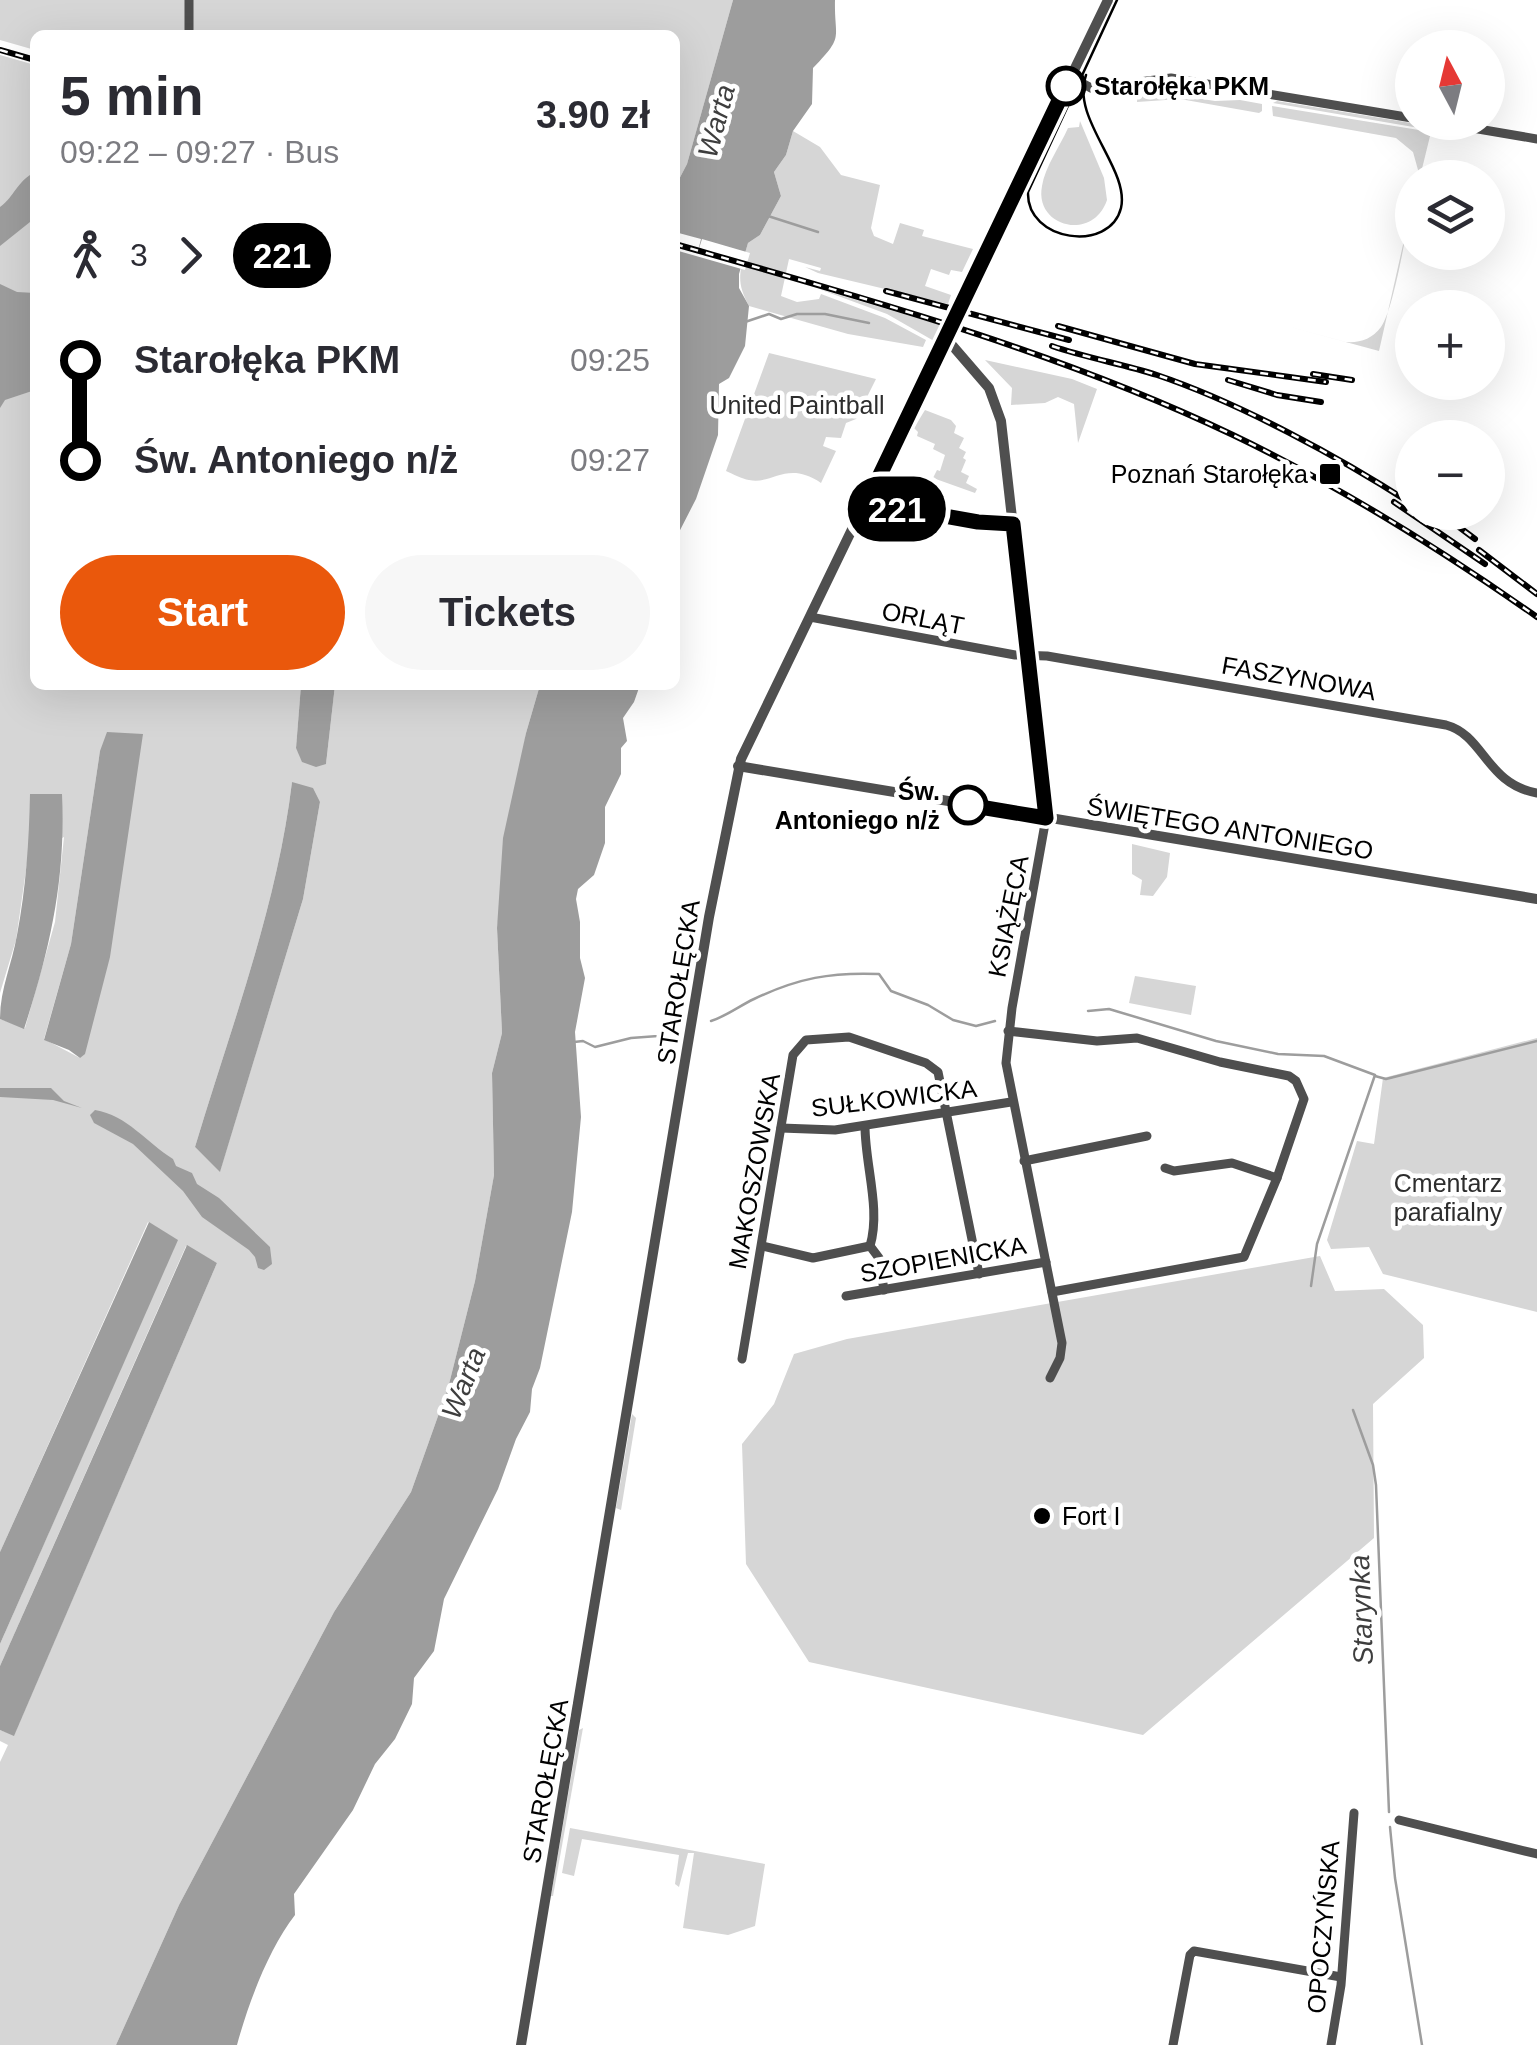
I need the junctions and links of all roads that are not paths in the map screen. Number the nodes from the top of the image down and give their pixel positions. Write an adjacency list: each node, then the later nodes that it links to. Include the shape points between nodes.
1 (190, 0): 3 (street)
2 (1108, 0): 4 (street, STAROŁĘCKA)
3 (189, 30)
4 (1071, 76): 5 (street, via 1091,88 1171,78); 8 (street, STAROŁĘCKA)
5 (1395, 115)
6 (1505, 134): 7 (street)
7 (1537, 140)
8 (944, 337): 9 (street, STAROŁĘCKA); 10 (street, KSIĄŻĘCA, via 988,388 1002,421)
9 (810, 617): 10 (street, ORLĄT); 11 (street, STAROŁĘCKA)
10 (1028, 656): 12 (street, FASZYNOWA, via 1446,725 1462,732 1510,785); 13 (street, KSIĄŻĘCA)
11 (738, 766): 13 (street, ŚWIĘTEGO ANTONIEGO); 37 (street, STAROŁĘCKA)
12 (1537, 793)
13 (1042, 817): 14 (street, ŚWIĘTEGO ANTONIEGO); 15 (street, KSIĄŻĘCA)
14 (1537, 899)
15 (1008, 1031): 16 (street, KSIĄŻĘCA); 23 (street, via 1090,1041 1137,1038 1291,1076 1304,1102)
16 (1011, 1102): 17 (street, SUŁKOWICKA); 21 (street, KSIĄŻĘCA)
17 (947, 1114): 18 (street, SUŁKOWICKA); 19 (street, MAKOSZOWSKA, via 941,1079 926,1062 849,1037 812,1038 800,1042 794,1055); 27 (street, MAKOSZOWSKA)
18 (865, 1126): 19 (street, SUŁKOWICKA); 25 (street, via 876,1226)
19 (781, 1128): 24 (street, MAKOSZOWSKA)
20 (1147, 1136): 21 (street)
21 (1024, 1162): 26 (street, KSIĄŻĘCA)
22 (1165, 1168): 23 (street, via 1232,1163)
23 (1276, 1178): 29 (street, via 1244,1257)
24 (762, 1246): 25 (street, via 813,1258); 31 (street, MAKOSZOWSKA)
25 (870, 1246): 28 (street)
26 (1046, 1262): 27 (street, SZOPIENICKA); 29 (street, KSIĄŻĘCA)
27 (979, 1274): 28 (street, SZOPIENICKA)
28 (884, 1290): 30 (street, SZOPIENICKA)
29 (1052, 1292): 32 (street, KSIĄŻĘCA, via 1062,1343)
30 (846, 1296)
31 (742, 1360)
32 (1050, 1378)
33 (1354, 1813): 36 (street, OPOCZYŃSKA)
34 (1398, 1820): 35 (street)
35 (1537, 1854)
36 (1341, 1978): 38 (street, via 1194,1951); 39 (street, OPOCZYŃSKA)
37 (521, 2045)
38 (1173, 2045)
39 (1331, 2045)

